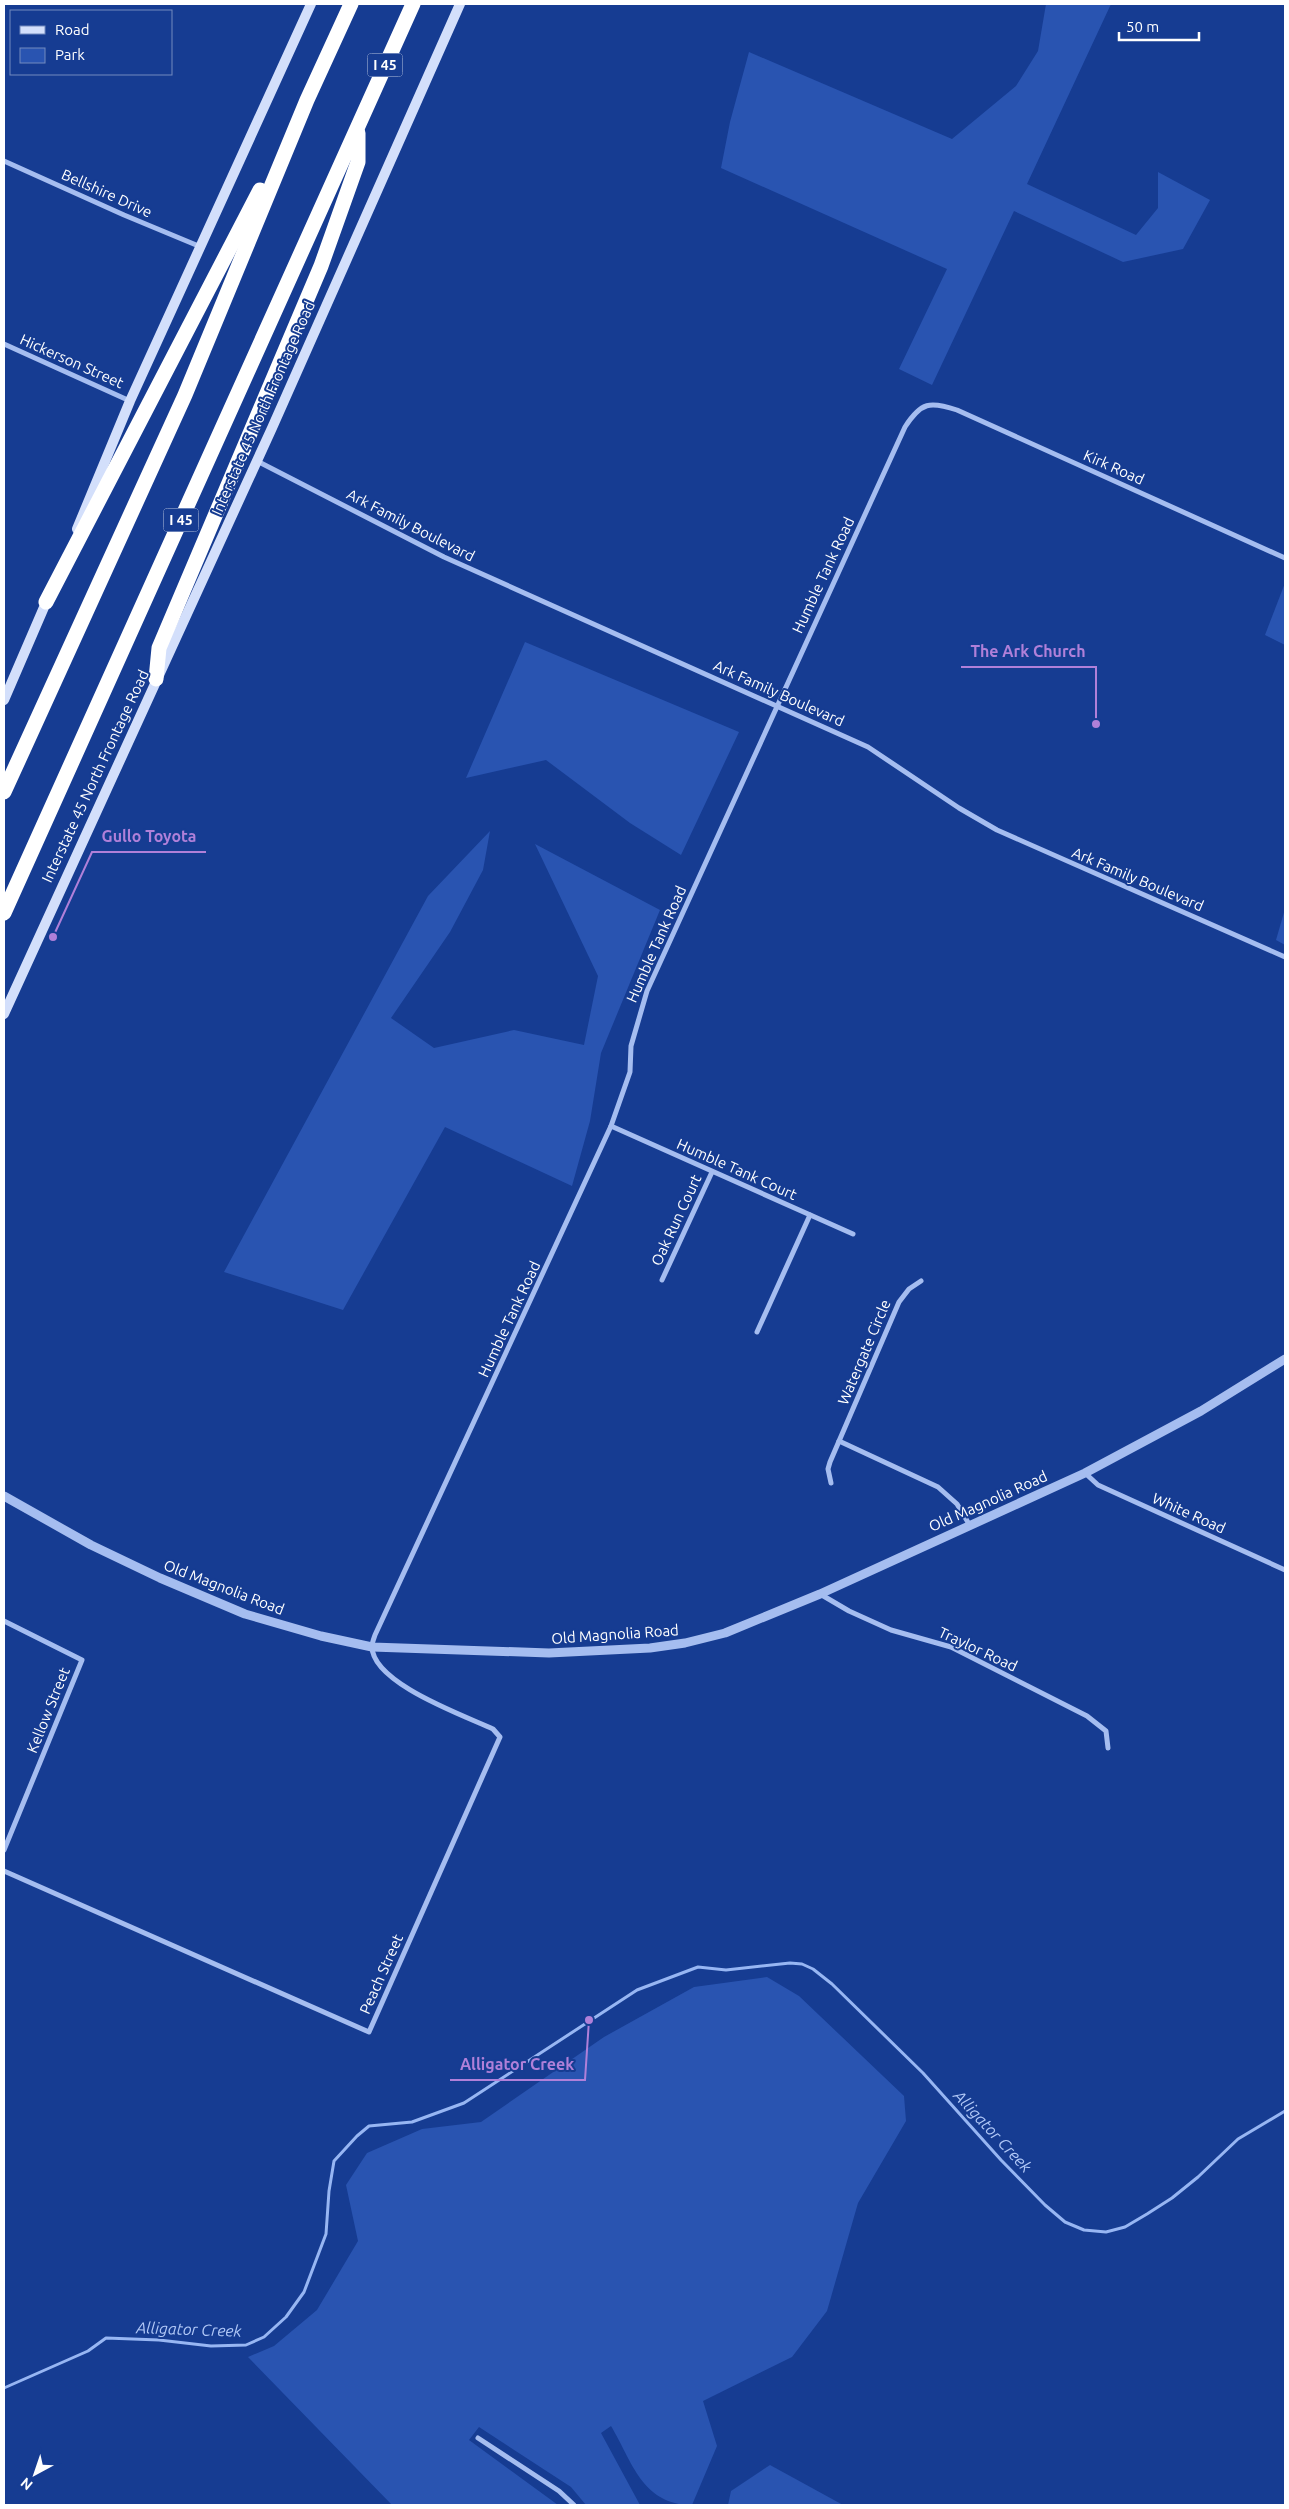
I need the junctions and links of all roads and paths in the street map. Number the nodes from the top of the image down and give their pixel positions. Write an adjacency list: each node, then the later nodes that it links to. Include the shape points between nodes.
1 (312, 4): 8 (main road)
2 (351, 4): 5 (highway)
3 (413, 4): 6 (highway, I 45)
4 (460, 4): 12 (main road, Interstate 45 North Frontage Road)
5 (307, 100): 14 (highway); 18 (highway, via 185,395)
6 (358, 127): 15 (highway, via 358,162 321,266 159,648); 19 (highway, I 45)
7 (4, 161): 8 (street, Bellshire Drive)
8 (201, 247): 10 (main road)
9 (4, 344): 10 (street, Hickerson Street)
10 (130, 401): 14 (main road)
11 (931, 404): 13 (street, Kirk Road, via 957,410); 17 (street, Humble Tank Road, via 922,407 906,427)
12 (257, 460): 15 (main road, Interstate 45 North Frontage Road); 17 (street, Ark Family Boulevard, via 444,557)
13 (1285, 558)
14 (46, 602): 16 (main road)
15 (156, 679): 21 (main road, Interstate 45 North Frontage Road)
16 (4, 700)
17 (777, 706): 20 (street, Ark Family Boulevard, via 868,747 997,830); 22 (street, Humble Tank Road, via 647,991 631,1046 630,1072)
18 (4, 792)
19 (4, 913)
20 (1285, 957)
21 (4, 1014)
22 (611, 1126): 23 (street, Humble Tank Court); 38 (street, Humble Tank Road)
23 (712, 1172): 24 (street, Humble Tank Court); 26 (street, Oak Run Court)
24 (810, 1215): 25 (street, Humble Tank Court); 28 (street)
25 (853, 1234)
26 (662, 1280)
27 (921, 1281): 30 (street, Watergate Circle, via 899,1302)
28 (757, 1332)
29 (1285, 1360): 31 (street, Old Magnolia Road, via 1201,1411)
30 (839, 1441): 32 (street, Watergate Circle, via 828,1469); 34 (street, via 938,1487 957,1504)
31 (1085, 1473): 34 (street, Old Magnolia Road); 35 (street, White Road, via 1098,1485)
32 (831, 1483)
33 (4, 1496): 38 (street, Old Magnolia Road, via 91,1545 246,1614)
34 (969, 1524): 36 (street, Old Magnolia Road)
35 (1285, 1570)
36 (820, 1594): 38 (street, Old Magnolia Road, via 725,1633 650,1648 549,1654); 39 (street, Traylor Road, via 891,1630 951,1647 1087,1716 1106,1731)
37 (4, 1621): 40 (street, Kellow Street, via 82,1660)
38 (372, 1647): 41 (street, Peach Street, via 378,1663 396,1681 500,1736 369,2032)
39 (1108, 1748)
40 (4, 1850)
41 (4, 1871)
42 (478, 2438): 43 (street, via 559,2491)
43 (574, 2505)

